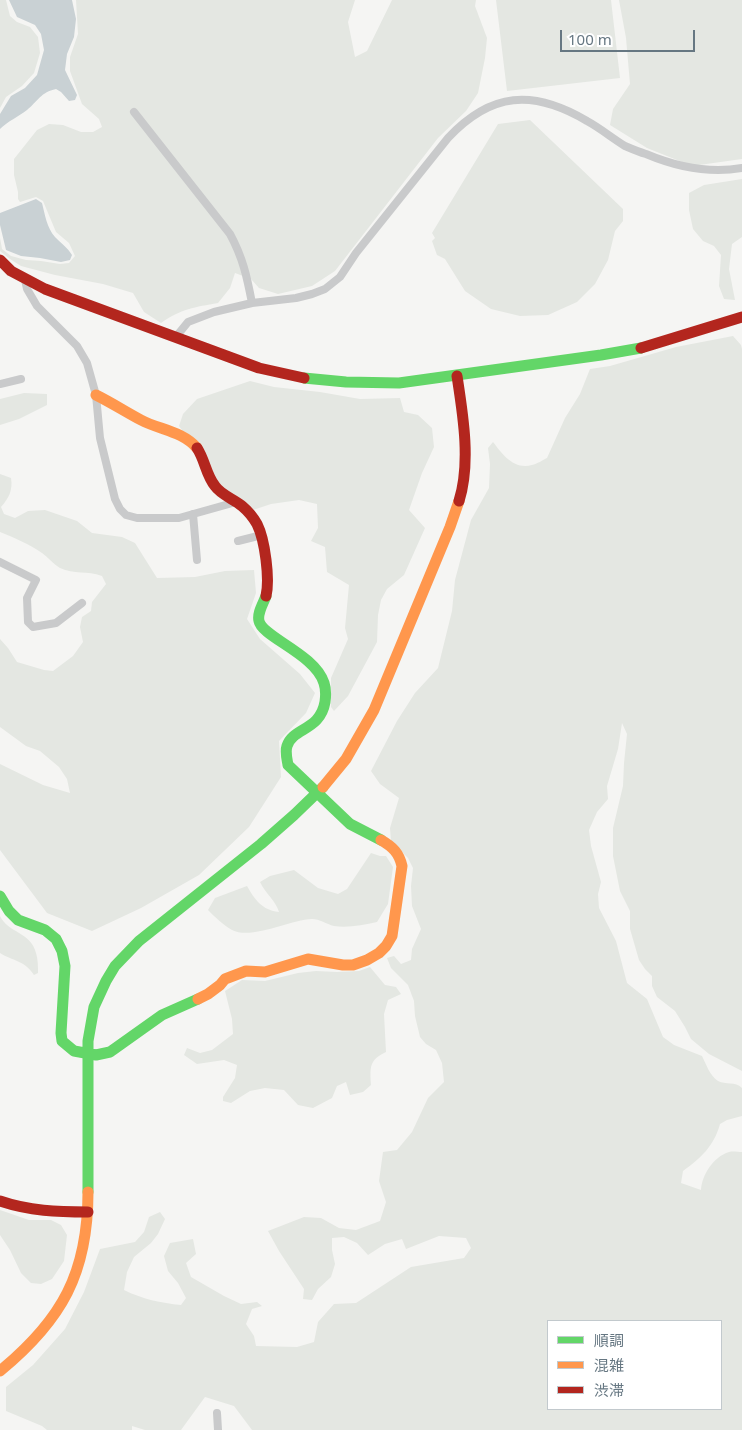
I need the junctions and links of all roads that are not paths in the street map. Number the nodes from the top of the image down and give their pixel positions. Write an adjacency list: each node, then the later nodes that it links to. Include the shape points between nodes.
1 (134, 112): 5 (street, via 230,234 245,268)
2 (742, 168): 5 (street, via 720,171 684,168 625,146 569,111 525,99 500,102 472,116 448,138 356,253 340,278 312,294)
3 (0, 260): 4 (street)
4 (25, 280): 7 (street); 11 (street, via 36,306 77,346 87,363)
5 (252, 303): 7 (street, via 188,322)
6 (742, 318): 8 (street, via 636,349)
7 (175, 338): 8 (street, via 285,375 369,384)
8 (457, 376): 20 (street, via 465,447 462,490 450,527 361,735 326,784 288,820 126,954 98,995 89,1033)
9 (21, 379): 10 (street)
10 (0, 384)
11 (96, 395): 12 (street, via 143,422 180,434 198,449 216,488); 13 (street, via 100,438 120,509 137,518 179,518)
12 (236, 502): 13 (street); 14 (street, via 255,518)
13 (194, 514): 16 (street)
14 (262, 535): 15 (street); 20 (street, via 268,582 259,615 260,625 317,668 326,691 320,716 297,733 287,746 288,765 350,824 392,846 400,856 402,866 392,936 380,953 353,965 308,959 266,972 246,971 225,979 208,994 162,1015 110,1052)
15 (238, 541)
16 (197, 560)
17 (0, 562): 18 (street, via 36,580 27,598 28,622 33,627 56,623)
18 (82, 603)
19 (0, 896): 20 (street, via 18,920 45,930 56,939 64,966 62,1041 74,1051)
20 (88, 1054): 22 (street)
21 (0, 1201): 22 (street, via 52,1212)
22 (88, 1212): 23 (street, via 78,1267 67,1292 34,1340)
23 (0, 1371)
24 (217, 1412): 25 (street)
25 (218, 1430)

